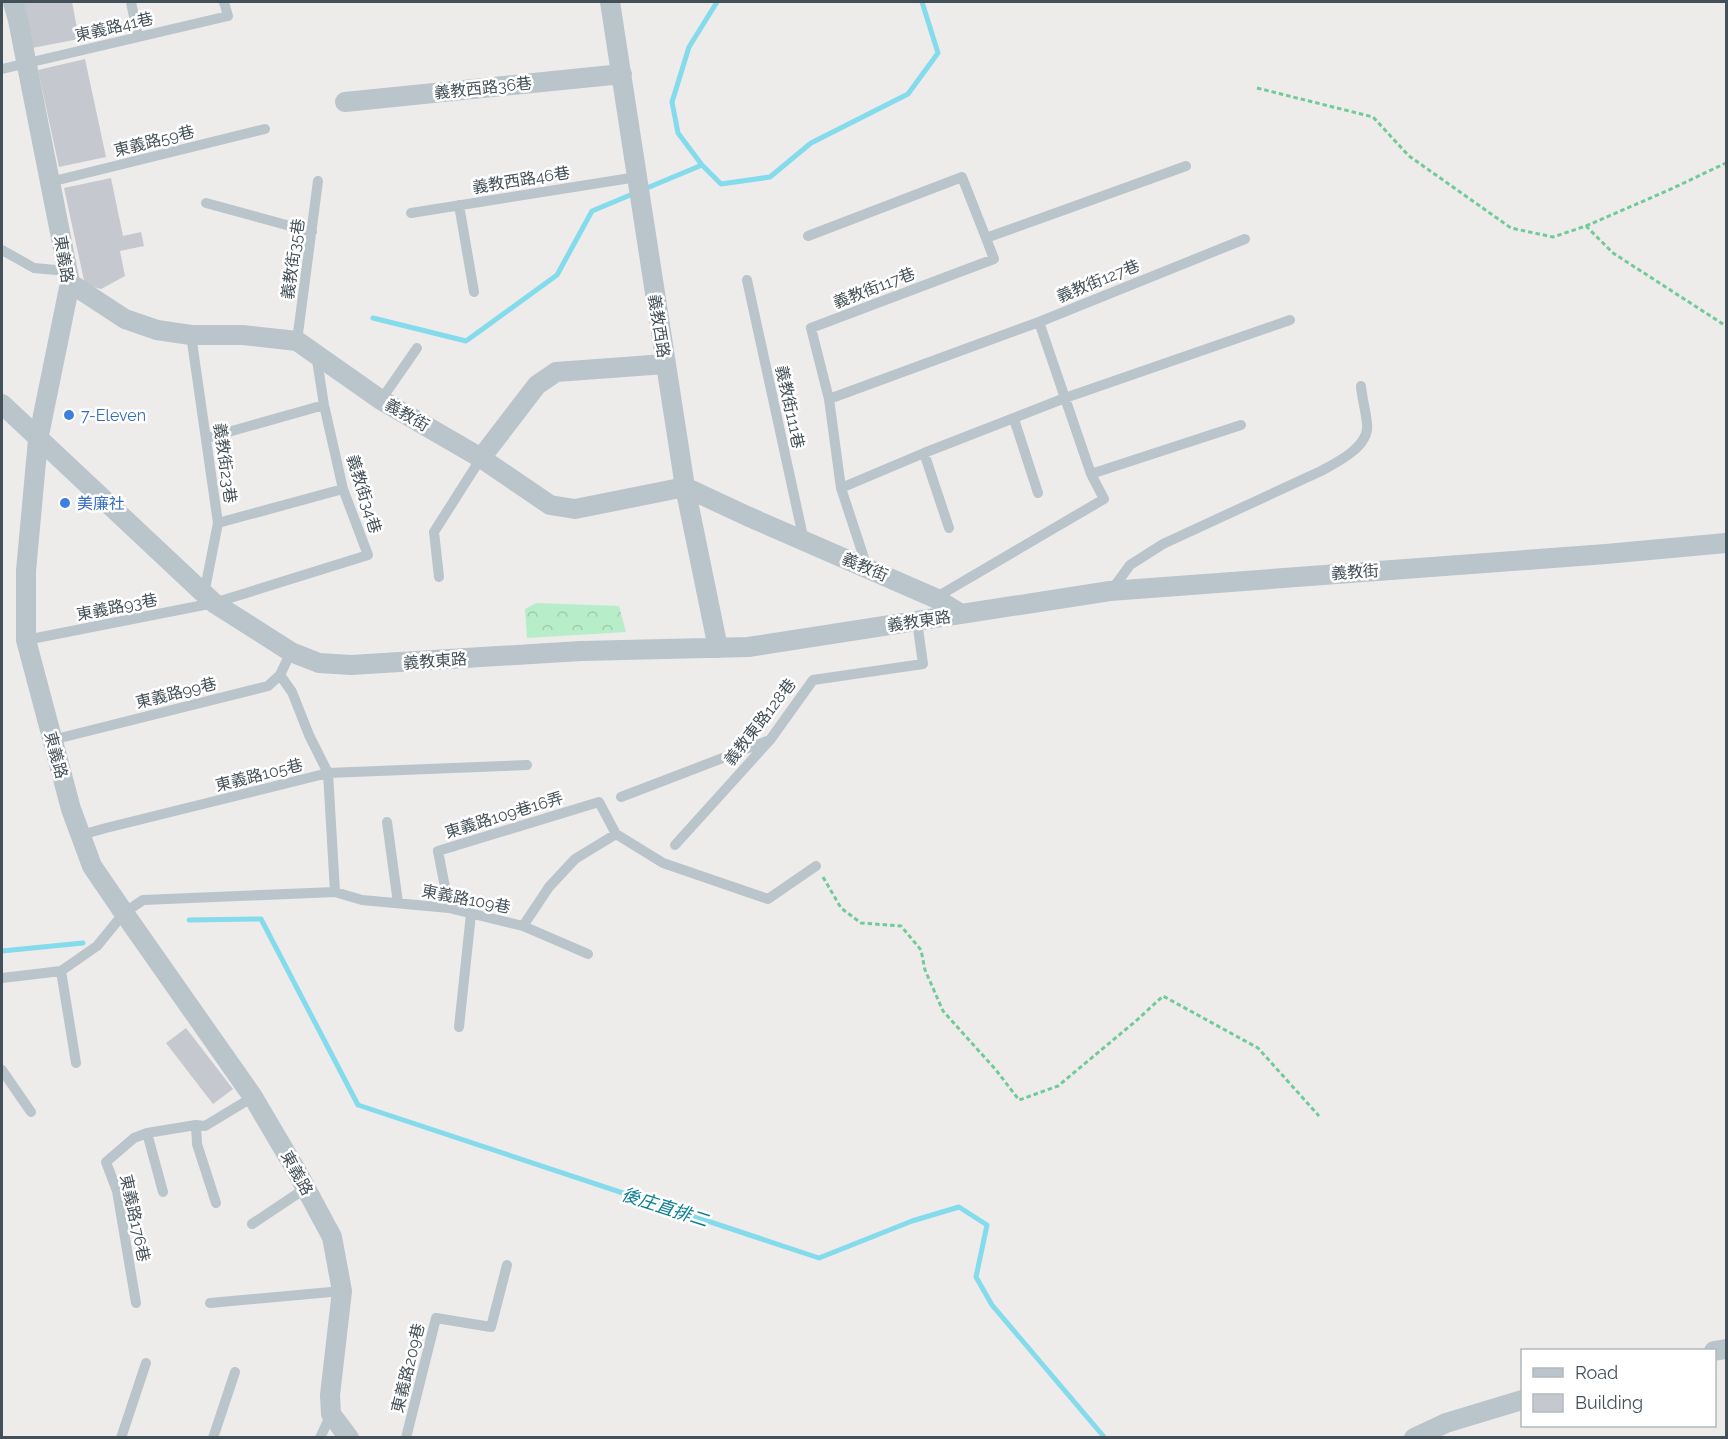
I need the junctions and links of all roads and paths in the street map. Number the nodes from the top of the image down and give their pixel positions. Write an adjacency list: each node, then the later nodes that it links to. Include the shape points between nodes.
1 (12, 2): 6 (street, 東義路)
2 (131, 2): 5 (lane)
3 (225, 2): 5 (lane, 東義路41巷, via 228,16)
4 (610, 2): 8 (street, 義教西路)
5 (138, 37): 6 (lane, 東義路41巷)
6 (27, 63): 7 (lane, 東義路41巷); 16 (street, 東義路)
7 (2, 69)
8 (621, 74): 10 (street, 義教西路36巷); 14 (street, 義教西路)
9 (1257, 88): 20 (path, via 1373,117 1409,156 1511,228 1553,237)
10 (345, 102)
11 (265, 129): 16 (lane, 東義路59巷)
12 (1726, 163): 20 (path)
13 (1186, 166): 23 (lane)
14 (637, 177): 18 (lane, 義教西路46巷); 36 (street, 義教西路)
15 (318, 181): 21 (lane, 義教街35巷)
16 (50, 182): 26 (street, 東義路)
17 (206, 203): 21 (lane)
18 (459, 205): 19 (lane, 義教西路46巷); 28 (lane)
19 (411, 213)
20 (1586, 226): 31 (path, via 1613,253)
21 (312, 232): 33 (lane, 義教街35巷)
22 (808, 236): 23 (lane, 義教街117巷, via 962,177)
23 (986, 238): 39 (lane, 義教街117巷, via 994,259 811,328)
24 (1245, 239): 30 (lane, 義教街127巷)
25 (2, 250): 26 (lane, via 34,268)
26 (69, 277): 32 (street, 義教街, via 126,319 157,330); 46 (street, 東義路)
27 (747, 280): 56 (lane, 義教街111巷)
28 (474, 292)
29 (1290, 320): 38 (lane)
30 (1039, 322): 38 (lane); 39 (lane)
31 (1726, 326)
32 (191, 335): 33 (street, 義教街); 45 (lane, 義教街23巷)
33 (297, 341): 35 (street, 義教街)
34 (417, 348): 40 (lane)
35 (316, 354): 40 (street, 義教街); 42 (lane, 義教街34巷)
36 (665, 364): 48 (street, via 556,372 537,385); 50 (street, 義教西路)
37 (1361, 386): 60 (lane, via 1368,425 1365,439 1344,458 1163,544 1130,565)
38 (1065, 398): 43 (lane); 49 (lane)
39 (829, 399): 51 (lane, 義教街117巷)
40 (381, 400): 48 (street, 義教街)
41 (2, 404): 46 (street, 義教東路)
42 (324, 405): 45 (lane); 52 (lane, 義教街34巷)
43 (1014, 419): 47 (lane); 53 (lane)
44 (1241, 425): 49 (lane)
45 (207, 438): 54 (lane, 義教街23巷)
46 (38, 440): 62 (street, 義教東路); 65 (street, 東義路, via 26,572)
47 (924, 453): 51 (lane); 55 (lane)
48 (481, 458): 50 (street, 義教街, via 550,506 575,509); 59 (lane, via 434,532)
49 (1090, 474): 61 (lane, via 1104,499)
50 (685, 487): 56 (street, 義教街); 66 (street, 義教西路)
51 (841, 488): 58 (lane, 義教街117巷)
52 (343, 489): 54 (lane); 62 (lane, 義教街34巷, via 368,555)
53 (1038, 493)
54 (219, 524): 62 (lane, 義教街23巷)
55 (949, 528)
56 (804, 541): 58 (street, 義教街)
57 (1726, 543): 60 (street, 義教街)
58 (867, 567): 61 (street, 義教街)
59 (439, 577)
60 (1110, 591): 63 (street, 義教街)
61 (935, 598): 63 (street, 義教街)
62 (209, 599): 65 (lane, 東義路93巷); 67 (street, 義教東路)
63 (961, 614): 64 (street, 義教東路)
64 (917, 621): 66 (street, 義教東路, via 747,647); 70 (lane, 義教東路128巷, via 923,664 813,680)
65 (26, 640): 69 (street, 東義路)
66 (717, 648): 67 (street, 義教東路, via 581,651 351,665 319,663)
67 (291, 652): 68 (lane)
68 (280, 675): 69 (lane, 東義路99巷, via 268,686); 72 (lane, via 292,692)
69 (52, 740): 76 (street, 東義路)
70 (770, 740): 73 (lane); 77 (lane, 義教東路128巷)
71 (526, 765): 72 (lane)
72 (328, 773): 76 (lane, 東義路105巷); 79 (lane, 東義路105巷)
73 (621, 797)
74 (387, 822): 80 (lane)
75 (616, 834): 78 (lane, via 663,863 768,899); 81 (lane, 東義路109巷16弄, via 599,802 438,851); 84 (lane, 東義路109巷, via 575,859 549,887)
76 (81, 835): 82 (street, 東義路, via 92,866)
77 (675, 845)
78 (816, 866): 93 (path, via 841,908 861,923 901,926 921,950 925,970 943,1011 1019,1100 1058,1086 1163,996 1258,1048)
79 (335, 892): 80 (lane, 東義路109巷, via 362,900); 82 (lane, 東義路109巷, via 143,900)
80 (398, 903): 81 (lane, 東義路109巷)
81 (448, 908): 83 (lane, 東義路109巷)
82 (124, 913): 86 (lane, via 97,946); 91 (street, 東義路)
83 (471, 914): 84 (lane, 東義路109巷); 88 (lane)
84 (523, 926): 85 (lane)
85 (588, 954)
86 (61, 971): 87 (lane); 89 (lane)
87 (2, 978)
88 (459, 1027)
89 (76, 1063)
90 (2, 1070): 92 (lane)
91 (253, 1096): 94 (lane, 東義路176巷, via 205,1126); 96 (street, 東義路)
92 (31, 1112)
93 (1319, 1116)
94 (196, 1125): 95 (lane, 東義路176巷); 98 (lane, via 197,1144)
95 (147, 1133): 97 (lane); 102 (lane, 東義路176巷, via 134,1138 106,1162 117,1191)
96 (306, 1188): 99 (lane); 101 (street, 東義路, via 332,1237)
97 (162, 1192)
98 (216, 1203)
99 (252, 1224)
100 (507, 1265): 112 (lane, 東義路209巷, via 491,1327 436,1318)
101 (342, 1291): 103 (lane); 107 (street, 東義路, via 330,1395)
102 (136, 1303)
103 (210, 1303)
104 (146, 1363): 108 (lane)
105 (235, 1372): 109 (lane)
106 (1521, 1400): 113 (street)
107 (332, 1414): 110 (lane); 111 (street)
108 (121, 1437)
109 (213, 1437)
110 (320, 1437)
111 (349, 1437)
112 (406, 1437)
113 (1414, 1437)

